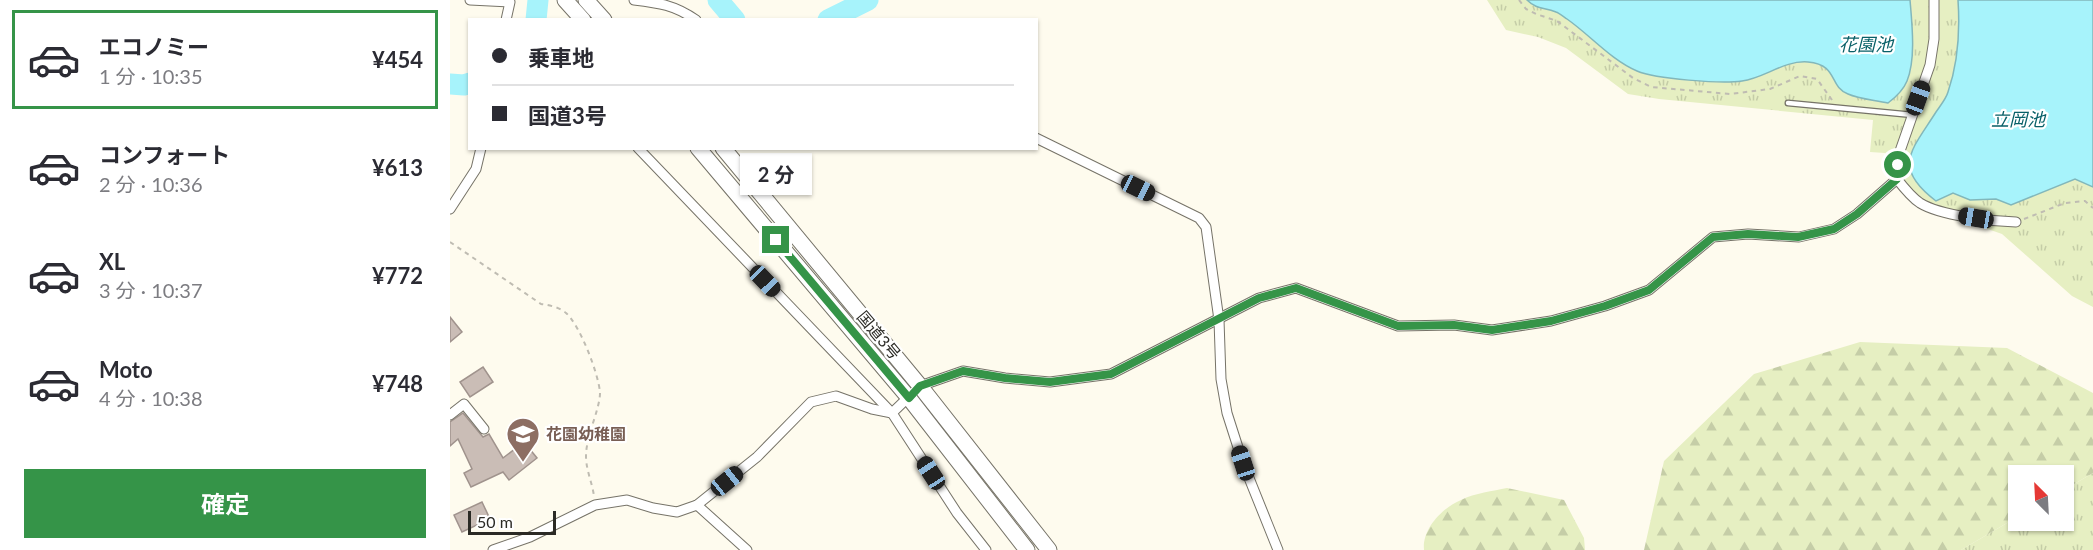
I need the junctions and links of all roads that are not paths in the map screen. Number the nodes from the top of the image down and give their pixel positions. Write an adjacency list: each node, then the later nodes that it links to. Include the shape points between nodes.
1 (470, 0): 6 (street, via 510,2)
2 (565, 0): 7 (highway)
3 (586, 0): 8 (highway)
4 (634, 0): 9 (street, via 669,5)
5 (1935, 0): 11 (street, via 1930,65)
6 (506, 18)
7 (581, 18)
8 (602, 18)
9 (693, 18)
10 (1788, 103): 11 (lane)
11 (1912, 115): 17 (street, via 1900,151)
12 (1038, 139): 20 (street, via 1199,218 1206,227)
13 (481, 150): 18 (street, via 476,169)
14 (640, 150): 23 (street)
15 (700, 150): 22 (highway, 国道3号)
16 (725, 150): 21 (highway, 国道3号)
17 (1897, 179): 19 (street, via 1923,205 1954,214); 20 (street, via 1834,229 1798,237 1713,237 1649,290 1551,321 1492,330 1454,325 1398,326 1296,288 1259,298)
18 (450, 209)
19 (2016, 222)
20 (1219, 320): 21 (street, via 1111,374 1050,382 963,371); 32 (street, via 1221,379 1227,413)
21 (920, 386): 22 (street); 31 (highway, 国道3号)
22 (909, 398): 23 (street); 30 (highway, 国道3号)
23 (892, 413): 26 (street, via 836,396 811,402 757,457); 29 (street)
24 (450, 415): 25 (street, via 464,404)
25 (484, 429)
26 (697, 505): 27 (street, via 677,512 627,500 596,505); 28 (street)
27 (493, 550)
28 (747, 550)
29 (986, 550)
30 (1027, 550)
31 (1048, 550)
32 (1278, 550)

